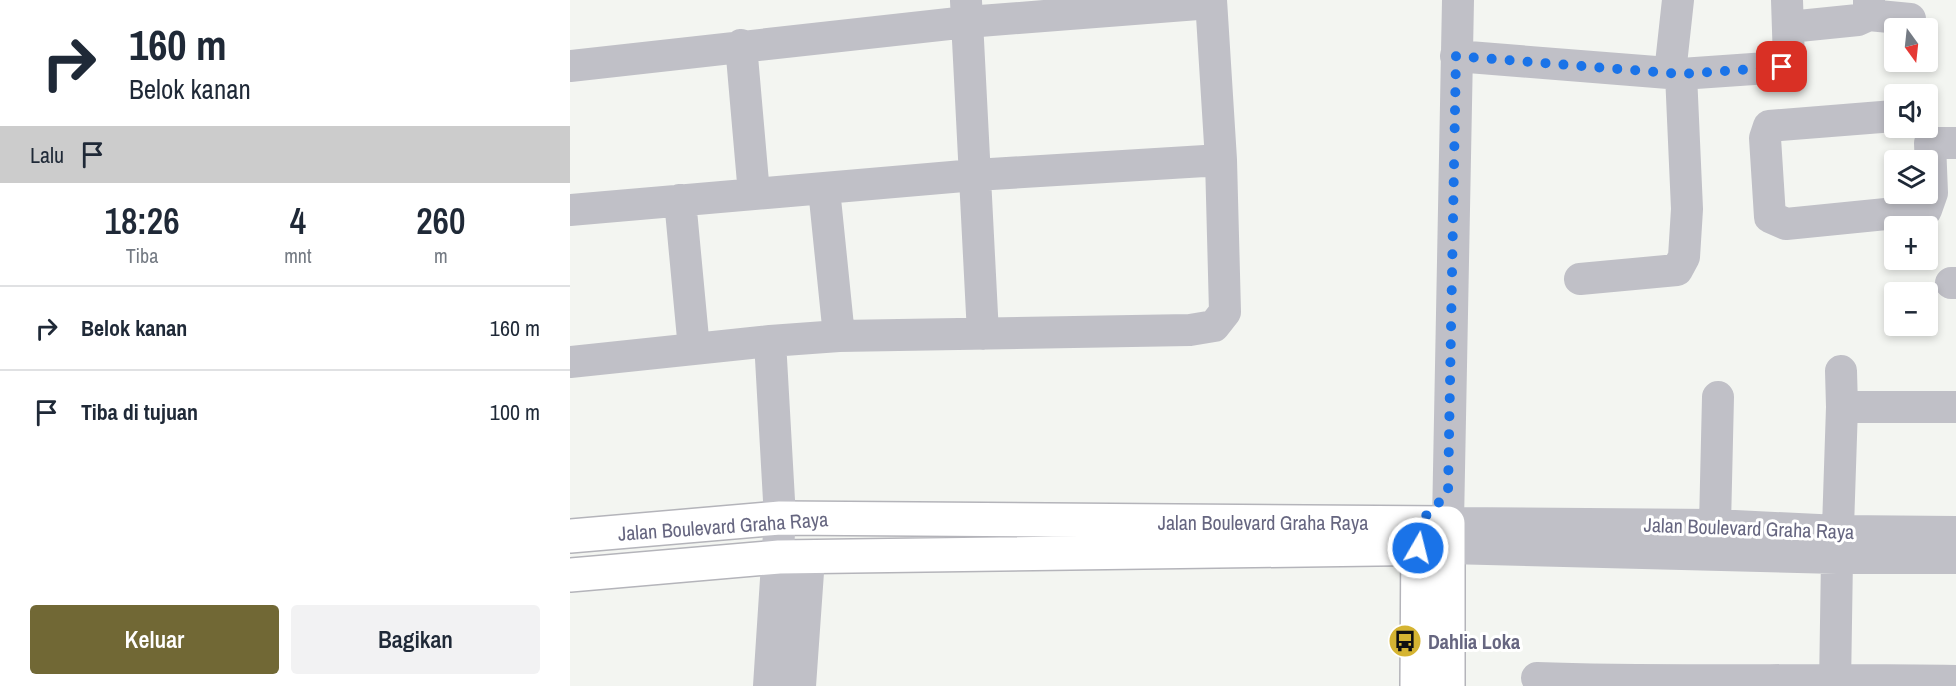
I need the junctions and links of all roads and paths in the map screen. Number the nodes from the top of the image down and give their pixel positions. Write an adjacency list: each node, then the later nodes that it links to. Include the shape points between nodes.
1 (1458, 0): 9 (street)
2 (1678, 0): 11 (street)
3 (1211, 1): 5 (street); 14 (street)
4 (1869, 8): 6 (street, via 1858,20); 7 (street)
5 (967, 11): 8 (street); 15 (street)
6 (1788, 13): 11 (street, via 1789,61 1782,67)
7 (1906, 18)
8 (741, 45): 10 (street); 17 (street)
9 (1456, 56): 11 (street); 32 (street)
10 (570, 66)
11 (1676, 73): 20 (street, via 1688,209 1684,257 1677,270)
12 (1884, 117): 13 (street, via 1769,126 1764,138 1770,217 1786,224 1926,210 1932,194)
13 (1938, 138)
14 (1221, 160): 15 (street); 21 (street, via 1226,312 1220,321 1190,330)
15 (975, 175): 16 (street); 21 (street)
16 (824, 189): 17 (street); 22 (street)
17 (754, 194): 18 (street)
18 (680, 201): 19 (street); 24 (street)
19 (570, 210)
20 (1580, 279)
21 (983, 334): 22 (street)
22 (839, 336): 23 (street)
23 (770, 341): 24 (street); 30 (street)
24 (694, 349): 25 (street)
25 (570, 362)
26 (1841, 371): 28 (street)
27 (1718, 398): 31 (street)
28 (1842, 407): 29 (street); 35 (street)
29 (1956, 407)
30 (780, 518): 32 (main road, Jalan Boulevard Graha Raya); 34 (main road, Jalan Boulevard Graha Raya); 36 (street)
31 (1715, 525): 32 (street, Jalan Boulevard Graha Raya); 35 (street, Jalan Boulevard Graha Raya)
32 (1436, 527): 35 (street, Jalan Boulevard Graha Raya); 36 (main road, Jalan Boulevard Graha Raya); 45 (main road); 46 (main road)
33 (1956, 532): 35 (street, Jalan Boulevard Graha Raya)
34 (570, 536)
35 (1838, 544): 37 (street, Jalan Boulevard Graha Raya); 41 (street)
36 (794, 557): 38 (main road, Jalan Boulevard Graha Raya); 43 (street); 44 (street)
37 (1956, 558)
38 (570, 575)
39 (1537, 678): 42 (street)
40 (1956, 681): 41 (street)
41 (1835, 682): 42 (street)
42 (1589, 683)
43 (768, 686)
44 (800, 686)
45 (1417, 686)
46 (1448, 686)

